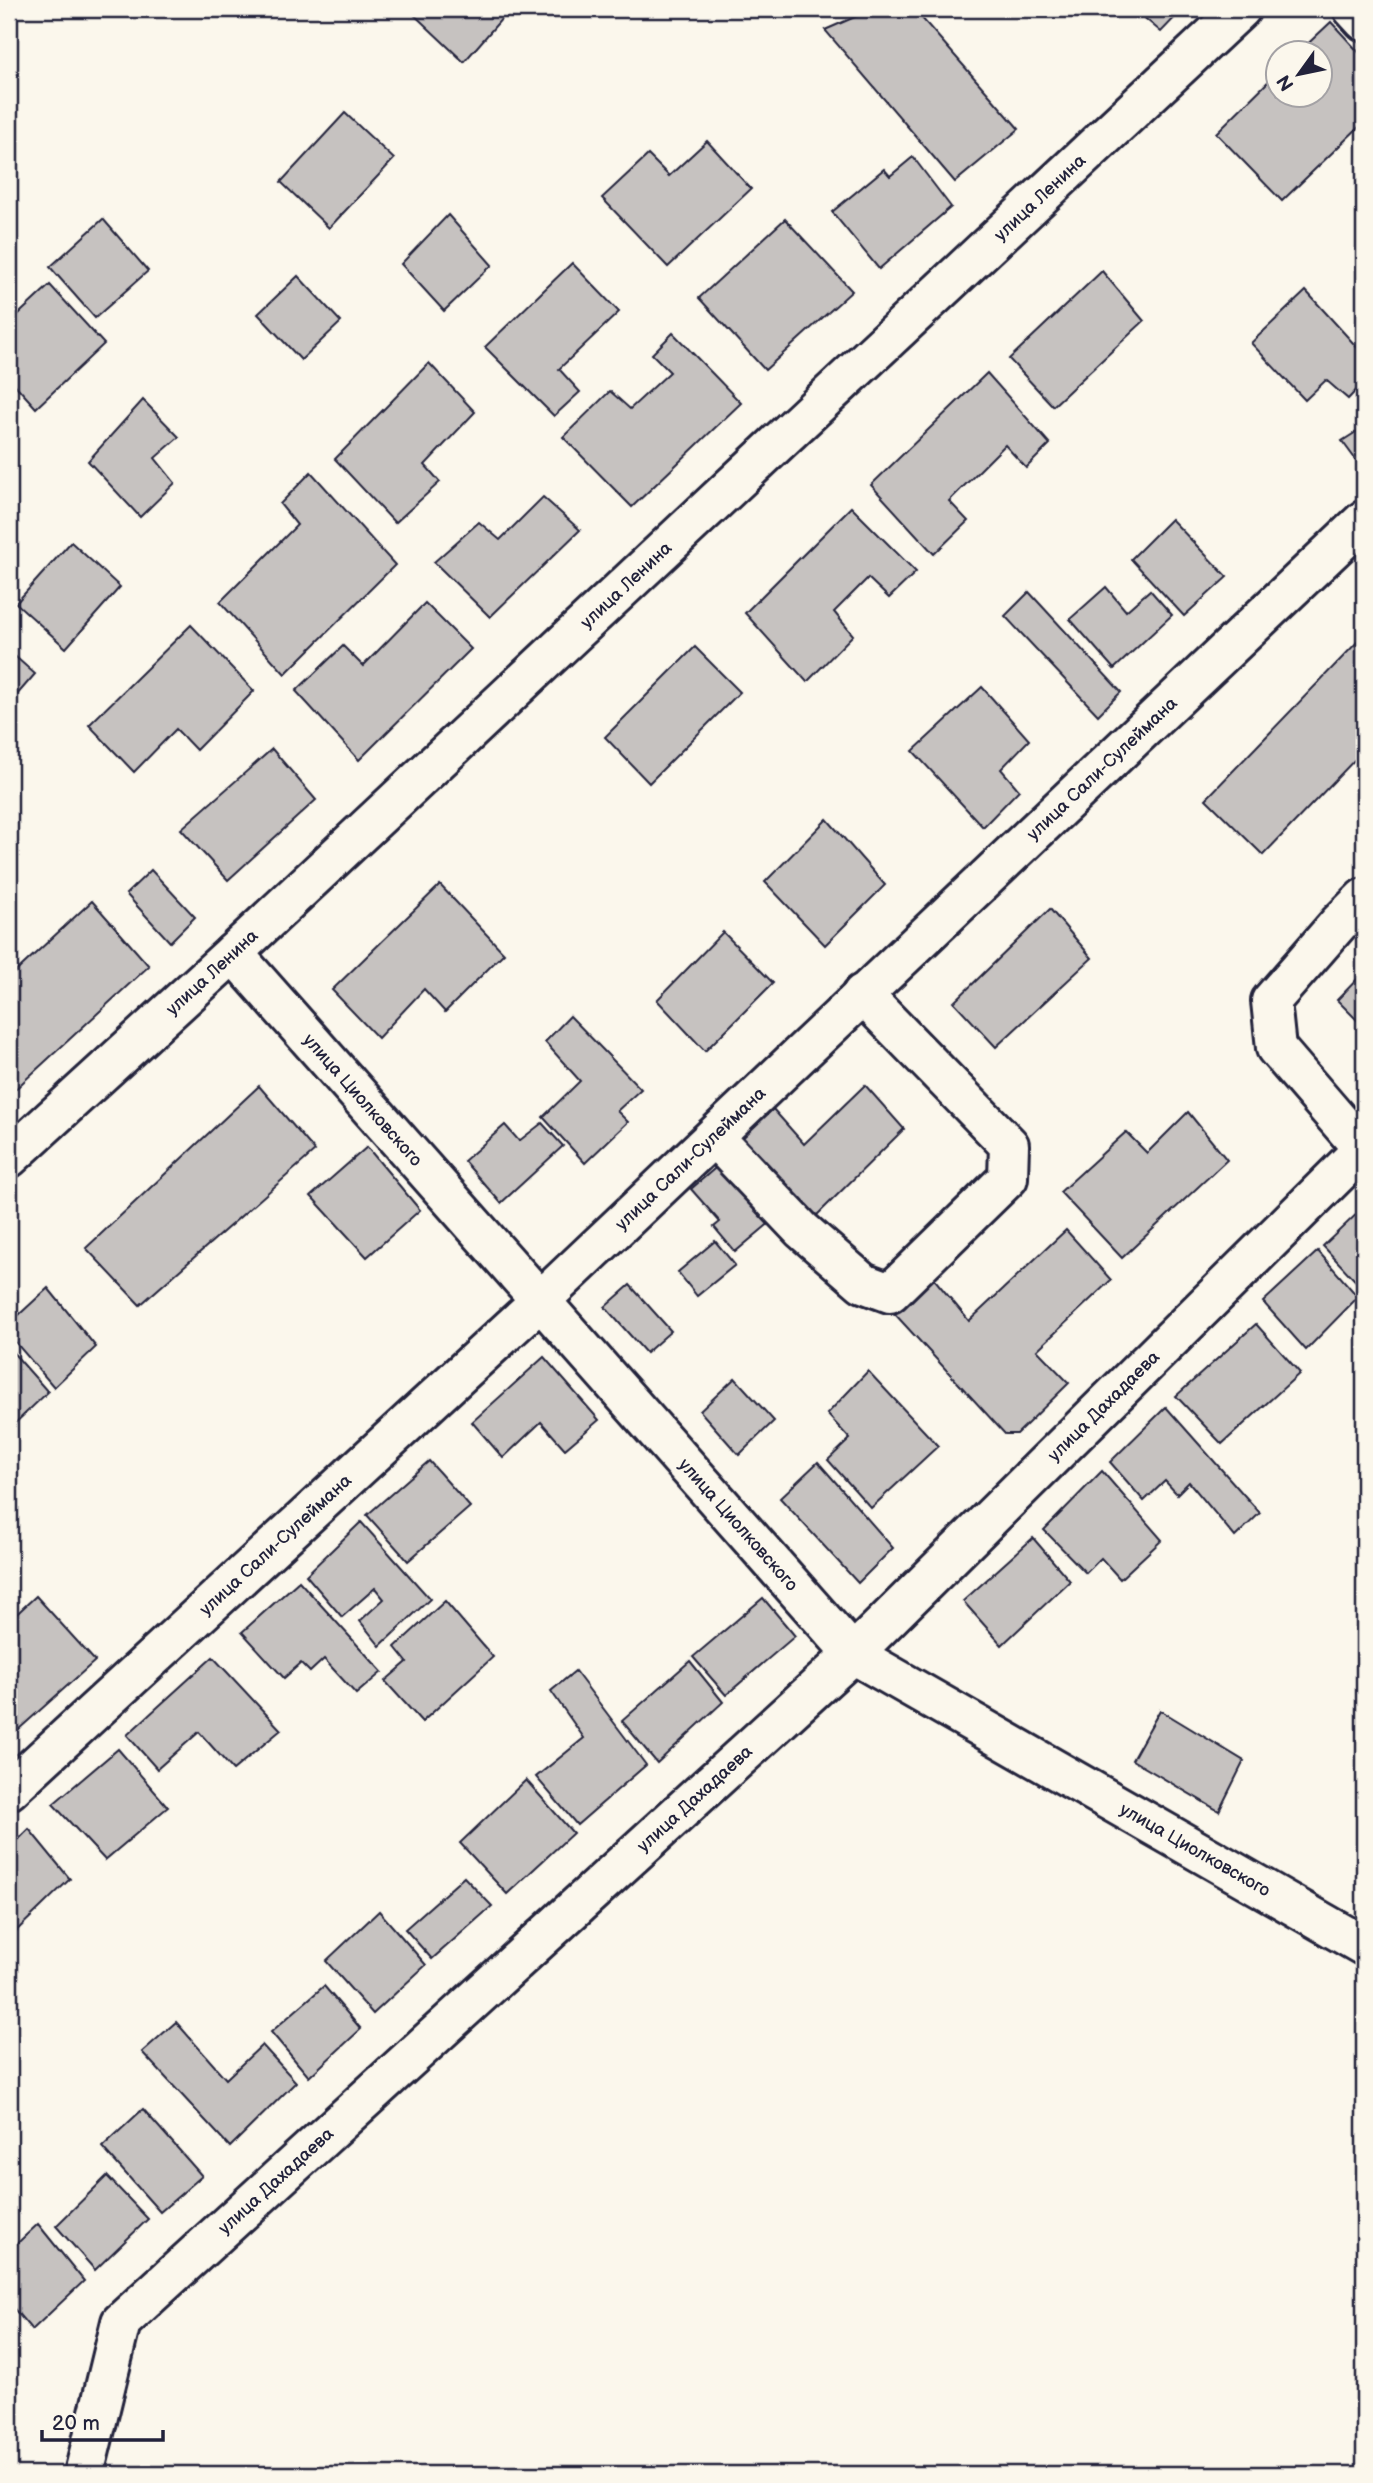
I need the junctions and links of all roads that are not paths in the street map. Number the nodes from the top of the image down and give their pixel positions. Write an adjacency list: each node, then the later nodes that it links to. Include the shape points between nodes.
1 (1241, 9): 6 (street, улица Ленина)
2 (1353, 9): 3 (street)
3 (1364, 20)
4 (1364, 520): 7 (street, улица Сали-Сулеймана)
5 (1364, 898): 9 (street, via 1271,1000 1276,1048)
6 (233, 953): 10 (street, улица Ленина); 11 (street, улица Циолковского)
7 (862, 994): 8 (street, улица Сали-Сулеймана); 8 (street, via 1009,1144 1009,1178 890,1293 863,1283 802,1230)
8 (714, 1137): 11 (street, улица Сали-Сулеймана)
9 (1364, 1148): 12 (street, улица Дахадаева)
10 (9, 1158)
11 (540, 1301): 12 (street, улица Циолковского); 13 (street, улица Сали-Сулеймана)
12 (853, 1654): 14 (street, улица Циолковского); 15 (street, улица Дахадаева, via 121,2322)
13 (9, 1790)
14 (1364, 1947)
15 (84, 2474)

